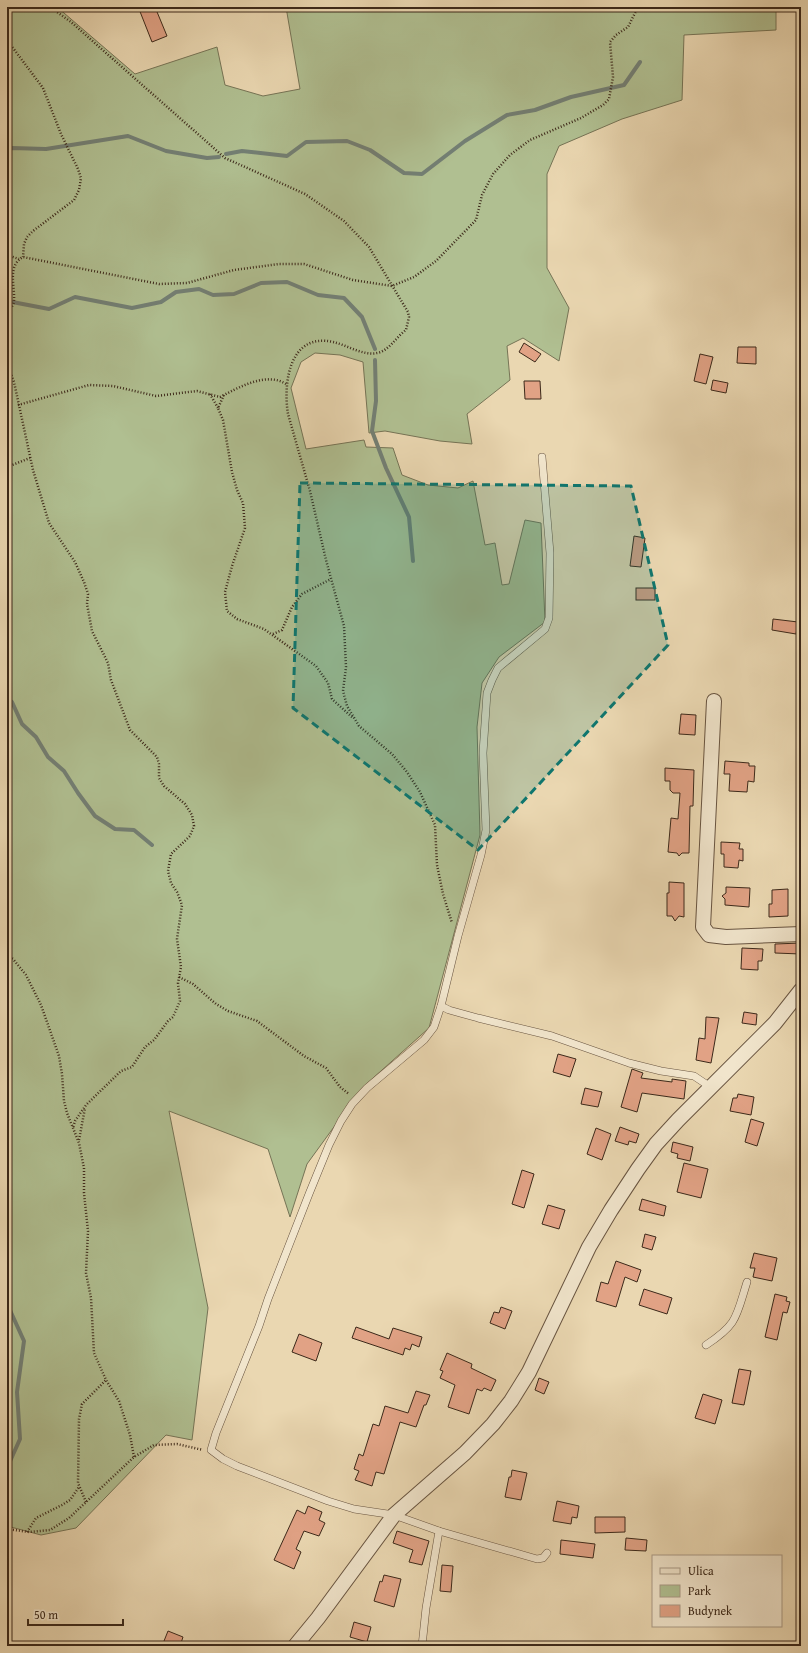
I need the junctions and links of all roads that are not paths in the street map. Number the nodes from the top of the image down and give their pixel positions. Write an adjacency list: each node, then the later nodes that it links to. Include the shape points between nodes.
1 (542, 457): 5 (lane, via 550,553 549,618 545,629 498,668 487,693 483,753 486,830)
2 (714, 701): 3 (street, via 702,927 708,935 726,937)
3 (801, 934)
4 (801, 990): 6 (street, via 775,1023)
5 (441, 1006): 6 (lane, via 552,1036 629,1063 694,1076); 9 (lane, via 434,1027 424,1040 367,1088 340,1121 211,1450 237,1466 328,1501 354,1509)
6 (712, 1088): 9 (street, via 656,1144 611,1210 588,1248 529,1372 511,1400 493,1424 465,1453)
7 (747, 1282): 8 (lane, via 736,1319)
8 (706, 1345)
9 (394, 1515): 10 (lane); 12 (street)
10 (439, 1531): 11 (lane, via 537,1559 543,1558); 13 (lane)
11 (547, 1553)
12 (295, 1646)
13 (422, 1646)

